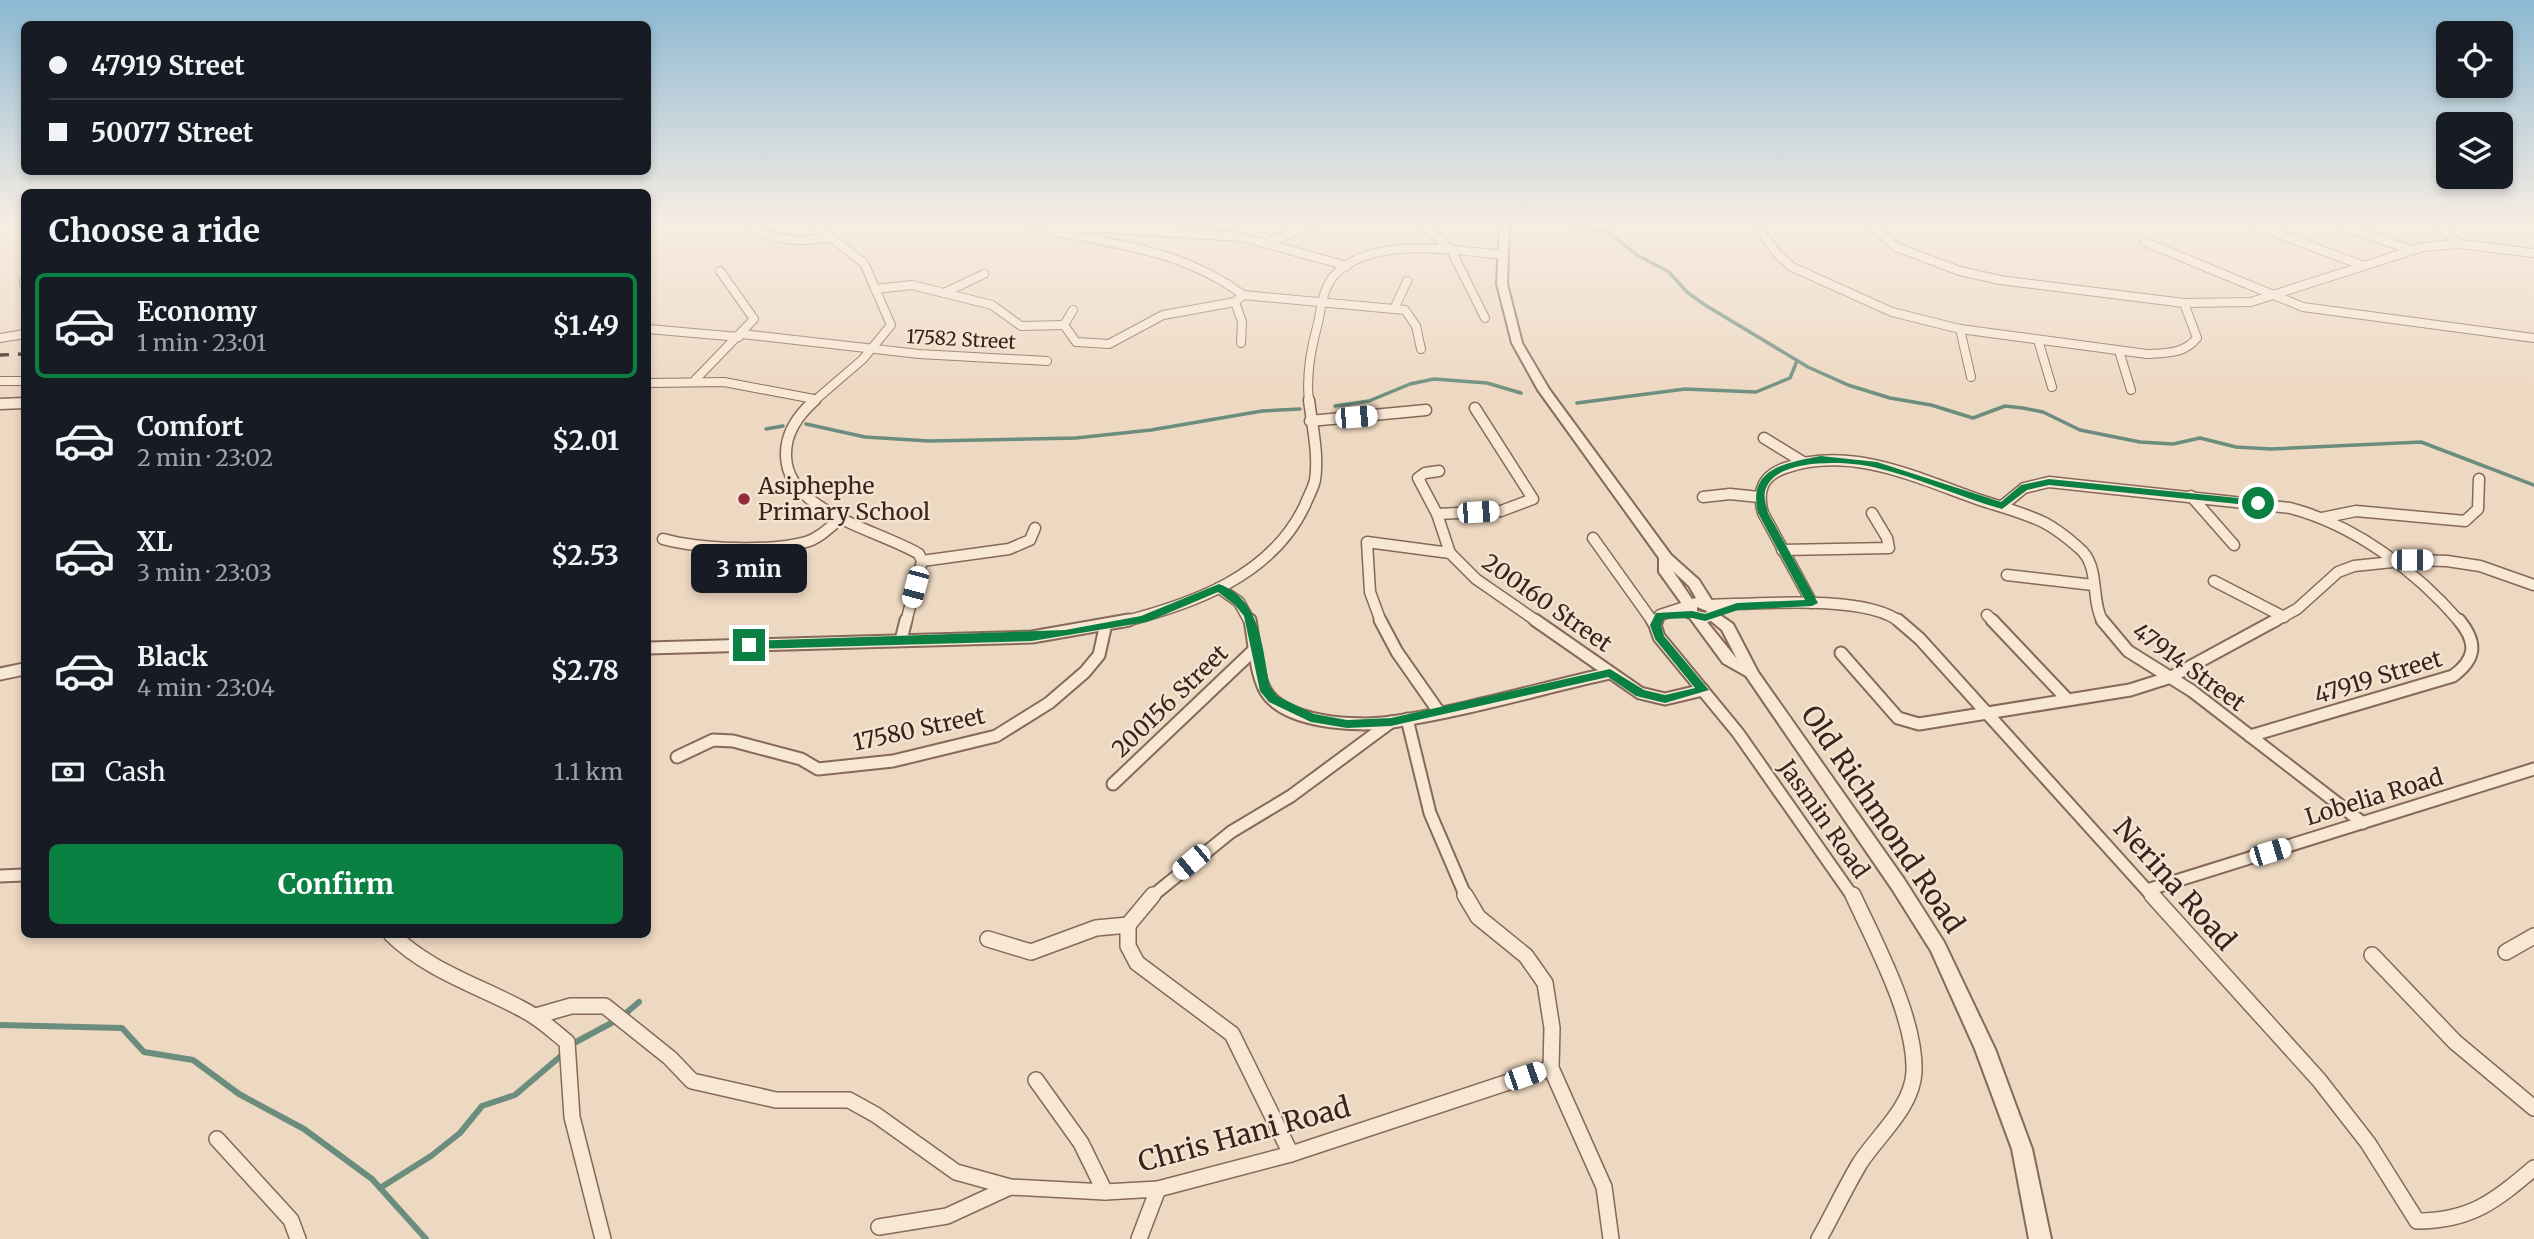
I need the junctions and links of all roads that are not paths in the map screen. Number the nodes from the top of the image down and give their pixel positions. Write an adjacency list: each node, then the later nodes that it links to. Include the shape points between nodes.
1 (1407, 281): 20 (street)
2 (728, 282): 27 (street, via 753,315)
3 (872, 282): 13 (street)
4 (967, 282): 14 (street)
5 (1223, 282): 15 (street)
6 (1331, 282): 17 (street)
7 (1467, 282): 22 (street)
8 (1504, 282): 67 (street, Old Richmond Road, via 1505,304 1529,367)
9 (1823, 282): 25 (street, via 1892,312)
10 (2015, 282): 19 (street)
11 (2241, 282): 16 (street)
12 (2317, 282): 16 (street)
13 (875, 289): 14 (street, via 903,285); 32 (street, via 891,325)
14 (946, 292): 23 (street, via 992,304 1020,325)
15 (1243, 295): 17 (street); 18 (street)
16 (2275, 296): 19 (street, via 2251,302); 29 (street, via 2328,312)
17 (1323, 300): 20 (street); 48 (street, via 1309,359)
18 (1235, 302): 23 (street, via 1163,315 1109,344 1076,342); 31 (street, via 1242,322)
19 (2184, 303): 34 (street, via 2197,338 2193,344 2168,353)
20 (1395, 307): 33 (street, via 1411,315)
21 (1073, 310): 23 (street)
22 (1485, 318)
23 (1064, 325)
24 (651, 329): 27 (street, 17582 Street)
25 (1960, 329): 30 (street); 36 (street)
26 (21, 334): 28 (street)
27 (741, 335): 32 (street, 17582 Street); 37 (street)
28 (0, 338)
29 (2534, 338)
30 (2038, 340): 34 (street); 41 (street)
31 (1241, 343)
32 (874, 349): 35 (street, 17582 Street); 43 (street)
33 (1421, 349)
34 (2119, 351): 42 (street)
35 (1047, 361)
36 (1971, 377)
37 (695, 380): 40 (street); 43 (street, via 748,384)
38 (21, 381): 39 (street)
39 (0, 382)
40 (651, 383)
41 (2052, 387)
42 (2131, 390)
43 (814, 399): 59 (street, via 793,422 783,453 795,486)
44 (21, 402): 45 (street)
45 (0, 404)
46 (1475, 408): 58 (street, via 1533,499 1498,510)
47 (1426, 410): 48 (street)
48 (1310, 421): 74 (street, via 1315,480 1299,520 1268,555)
49 (1763, 438): 50 (street)
50 (1803, 462): 55 (street, 47914 Street, via 1774,472 1762,484); 56 (street, 47914 Street, via 1831,459 1873,464)
51 (1439, 471): 58 (street, via 1418,478)
52 (2479, 478): 60 (street, via 2478,510 2465,521 2356,511)
53 (2191, 496): 56 (street, 47919 Street, via 2049,482 2024,488); 60 (street, 47919 Street, via 2267,504); 64 (street)
54 (1703, 497): 55 (street)
55 (1759, 497): 65 (street)
56 (2002, 506): 72 (street, 47914 Street, via 2045,523 2082,550 2091,565)
57 (1872, 513): 65 (street, via 1889,548)
58 (1437, 514): 66 (street)
59 (842, 517): 63 (street, via 817,537 793,544 685,545); 68 (street, via 908,546)
60 (2322, 518): 69 (street, 47919 Street, via 2354,533)
61 (1035, 527): 68 (street, via 1030,540 1009,549)
62 (1593, 538): 80 (street, Jasmin Road)
63 (663, 539)
64 (2234, 545)
65 (1782, 550): 75 (street)
66 (1450, 553): 87 (street, 200160 Street, via 1476,579); 93 (street, 200160 Street, via 1367,542 1371,604 1397,653)
67 (1667, 558): 76 (street, Old Richmond Road, via 1666,572); 77 (street, Old Richmond Road, via 1694,583)
68 (922, 561): 82 (street)
69 (2391, 562): 73 (street, via 2458,562); 79 (street, via 2338,572); 97 (street, 47919 Street, via 2464,626 2472,638 2470,665 2453,676)
70 (2007, 575): 72 (street)
71 (2214, 581): 79 (street)
72 (2093, 585): 90 (street, 47914 Street, via 2098,614 2107,629 2137,658)
73 (2534, 585)
74 (1219, 588): 81 (street, via 1172,610); 84 (street, via 1250,616)
75 (1812, 603): 77 (street); 94 (street, Nerina Road, via 1869,608 1895,618 1920,639)
76 (1691, 610): 77 (street); 80 (street); 88 (street, Old Richmond Road, via 1728,660)
77 (1711, 610): 88 (street, Old Richmond Road, via 1728,627)
78 (1987, 615): 92 (street)
79 (2284, 617): 90 (street)
80 (1658, 620): 91 (street, Jasmin Road, via 1659,637)
81 (1105, 628): 82 (street, via 1032,637); 98 (street, 17580 Street, via 1099,655 1086,672 1049,703 996,736 892,761 818,769 801,759 733,741 713,740)
82 (901, 640): 83 (street)
83 (651, 648)
84 (1255, 649): 96 (street, via 1264,688 1291,710 1347,724); 100 (street, 200156 Street)
85 (1841, 653): 94 (street, via 1898,718 1919,724)
86 (21, 669): 89 (street)
87 (1610, 673): 91 (street, 200160 Street, via 1651,698); 93 (street)
88 (1751, 673): 127 (street, Old Richmond Road, via 1938,947 1985,1049 2022,1149)
89 (0, 674)
90 (2171, 677): 92 (street, via 2130,690); 97 (street, 47914 Street)
91 (1703, 690): 126 (street, Jasmin Road, via 1853,896 1909,1032 1914,1073 1904,1104 1861,1162)
92 (2066, 698): 94 (street)
93 (1439, 712): 95 (street)
94 (1988, 715): 104 (street, Nerina Road)
95 (1407, 719): 96 (street); 112 (street, via 1430,813 1465,895 1478,917 1526,956 1545,983 1552,1028)
96 (1391, 722): 105 (street, via 1191,862 1156,891)
97 (2249, 736): 101 (street, 47914 Street)
98 (677, 757)
99 (2534, 769): 101 (street, Lobelia Road)
100 (1113, 784)
101 (2362, 823): 104 (street, Lobelia Road)
102 (21, 875): 103 (street)
103 (0, 876)
104 (2147, 890): 117 (street, Nerina Road, via 2319,1080 2368,1143 2417,1222 2443,1223 2481,1211)
105 (1128, 925): 108 (street, via 1096,928 1031,952); 116 (street, via 1128,946 1138,964 1232,1034)
106 (2534, 936): 109 (street)
107 (395, 938): 111 (street, via 471,987)
108 (988, 939)
109 (2506, 952)
110 (2372, 955): 114 (street, via 2455,1042)
111 (536, 1016): 118 (street, Chris Hani Road, via 571,1006 605,1006 692,1081 776,1100 849,1100 956,1172); 123 (street, via 567,1042 569,1113)
112 (1551, 1068): 116 (street, Chris Hani Road); 125 (street, via 1604,1187)
113 (1036, 1080): 120 (street, via 1081,1143)
114 (2534, 1108)
115 (217, 1139): 122 (street, via 291,1220)
116 (1291, 1154): 119 (street, Chris Hani Road)
117 (2534, 1168)
118 (1010, 1187): 120 (street, Chris Hani Road); 121 (street, via 955,1216)
119 (1158, 1189): 120 (street, Chris Hani Road); 124 (street)
120 (1105, 1192)
121 (879, 1227)
122 (298, 1239)
123 (603, 1239)
124 (1139, 1239)
125 (1611, 1239)
126 (1819, 1239)
127 (2040, 1239)

